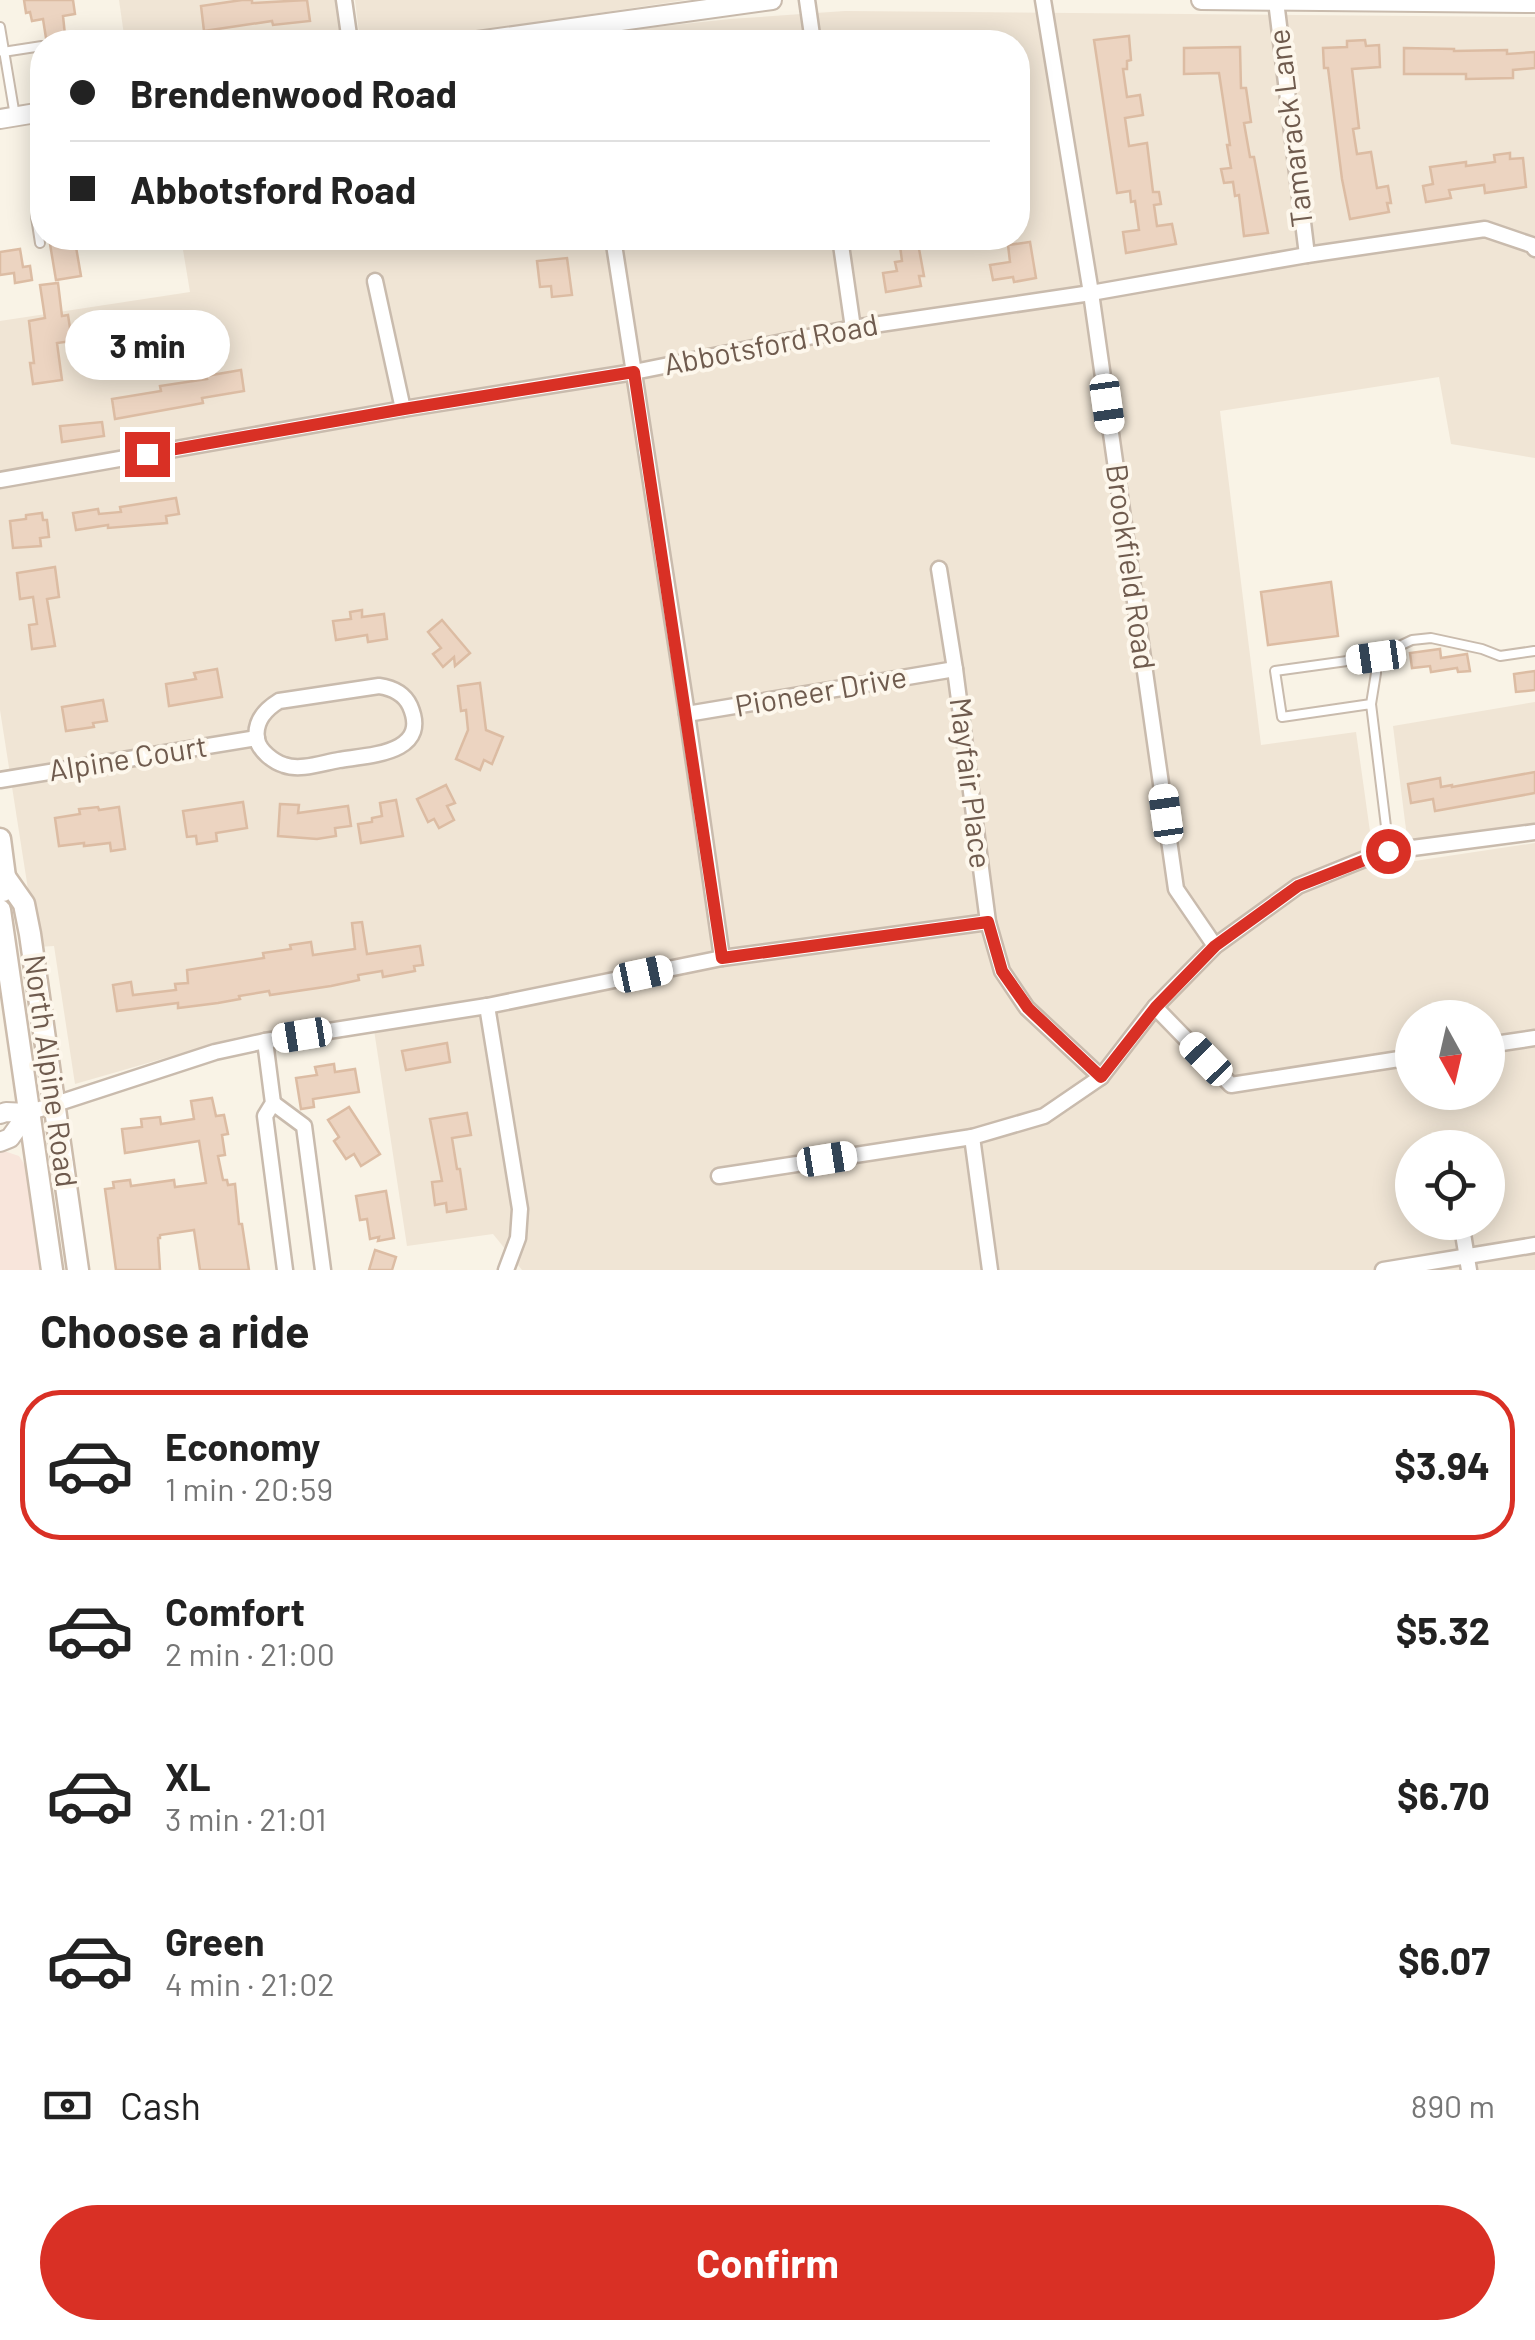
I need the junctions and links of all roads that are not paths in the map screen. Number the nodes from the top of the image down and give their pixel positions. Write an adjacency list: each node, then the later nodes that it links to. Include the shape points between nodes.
1 (344, 0): 11 (street)
2 (772, 0): 6 (street)
3 (807, 0): 13 (street)
4 (1043, 0): 22 (street, Brookfield Road)
5 (1201, 0): 8 (street)
6 (754, 1): 12 (street)
7 (1371, 1): 8 (street); 9 (street)
8 (1276, 2): 20 (street, Tamarack Lane)
9 (1535, 4)
10 (0, 27): 15 (lane)
11 (348, 30)
12 (606, 30)
13 (811, 30)
14 (30, 48): 15 (lane)
15 (3, 52): 16 (lane)
16 (8, 118)
17 (1535, 249): 20 (street, Abbotsford Road, via 1484,229)
18 (615, 250): 24 (street)
19 (842, 250): 23 (street)
20 (1307, 255): 22 (street, Abbotsford Road)
21 (374, 280): 25 (street)
22 (1091, 292): 23 (street, Abbotsford Road); 41 (street, Brookfield Road, via 1176,888)
23 (853, 328): 24 (street, Abbotsford Road)
24 (634, 372): 25 (street, Abbotsford Road); 32 (street)
25 (404, 409): 26 (street, Abbotsford Road)
26 (0, 480)
27 (940, 568): 30 (street, Mayfair Place)
28 (1534, 651): 29 (lane, via 1500,656 1431,638)
29 (1376, 657): 31 (lane); 31 (lane, via 1275,671 1282,716)
30 (955, 669): 32 (street, Pioneer Drive); 40 (street, Mayfair Place)
31 (1371, 704): 37 (lane)
32 (687, 714): 42 (street)
33 (257, 738): 33 (street, via 274,760 294,767 392,751 409,739 415,722 406,697 379,686 279,701 262,716); 34 (street, Alpine Court)
34 (0, 780)
35 (1535, 832): 37 (street)
36 (0, 839): 38 (main road, North Alpine Road)
37 (1388, 851): 41 (street, via 1298,886)
38 (5, 877): 39 (main road, North Alpine Road); 51 (main road, North Alpine Road, via 24,904)
39 (0, 909): 43 (main road, North Alpine Road)
40 (988, 922): 42 (street); 50 (street, Mayfair Place, via 1002,971 1028,1008)
41 (1215, 946): 45 (street)
42 (722, 958): 44 (street)
43 (3, 961): 53 (main road, North Alpine Road)
44 (487, 1006): 47 (street); 64 (street, via 520,1209)
45 (1156, 1007): 49 (street, via 1231,1085); 50 (street)
46 (1535, 1038): 48 (street)
47 (265, 1041): 51 (street); 52 (street)
48 (1505, 1042)
49 (1395, 1060)
50 (1101, 1077): 55 (street, via 1044,1116)
51 (55, 1103): 53 (street); 61 (main road, North Alpine Road)
52 (273, 1103): 62 (street, via 265,1116); 63 (street, via 304,1126)
53 (28, 1113): 54 (street); 56 (street); 60 (main road, North Alpine Road)
54 (0, 1114)
55 (972, 1136): 57 (street); 65 (street)
56 (0, 1142)
57 (718, 1176)
58 (1535, 1245): 59 (street)
59 (1467, 1262): 66 (street)
60 (52, 1270)
61 (78, 1270)
62 (286, 1270)
63 (322, 1270)
64 (506, 1270)
65 (990, 1270)
66 (1383, 1270)

